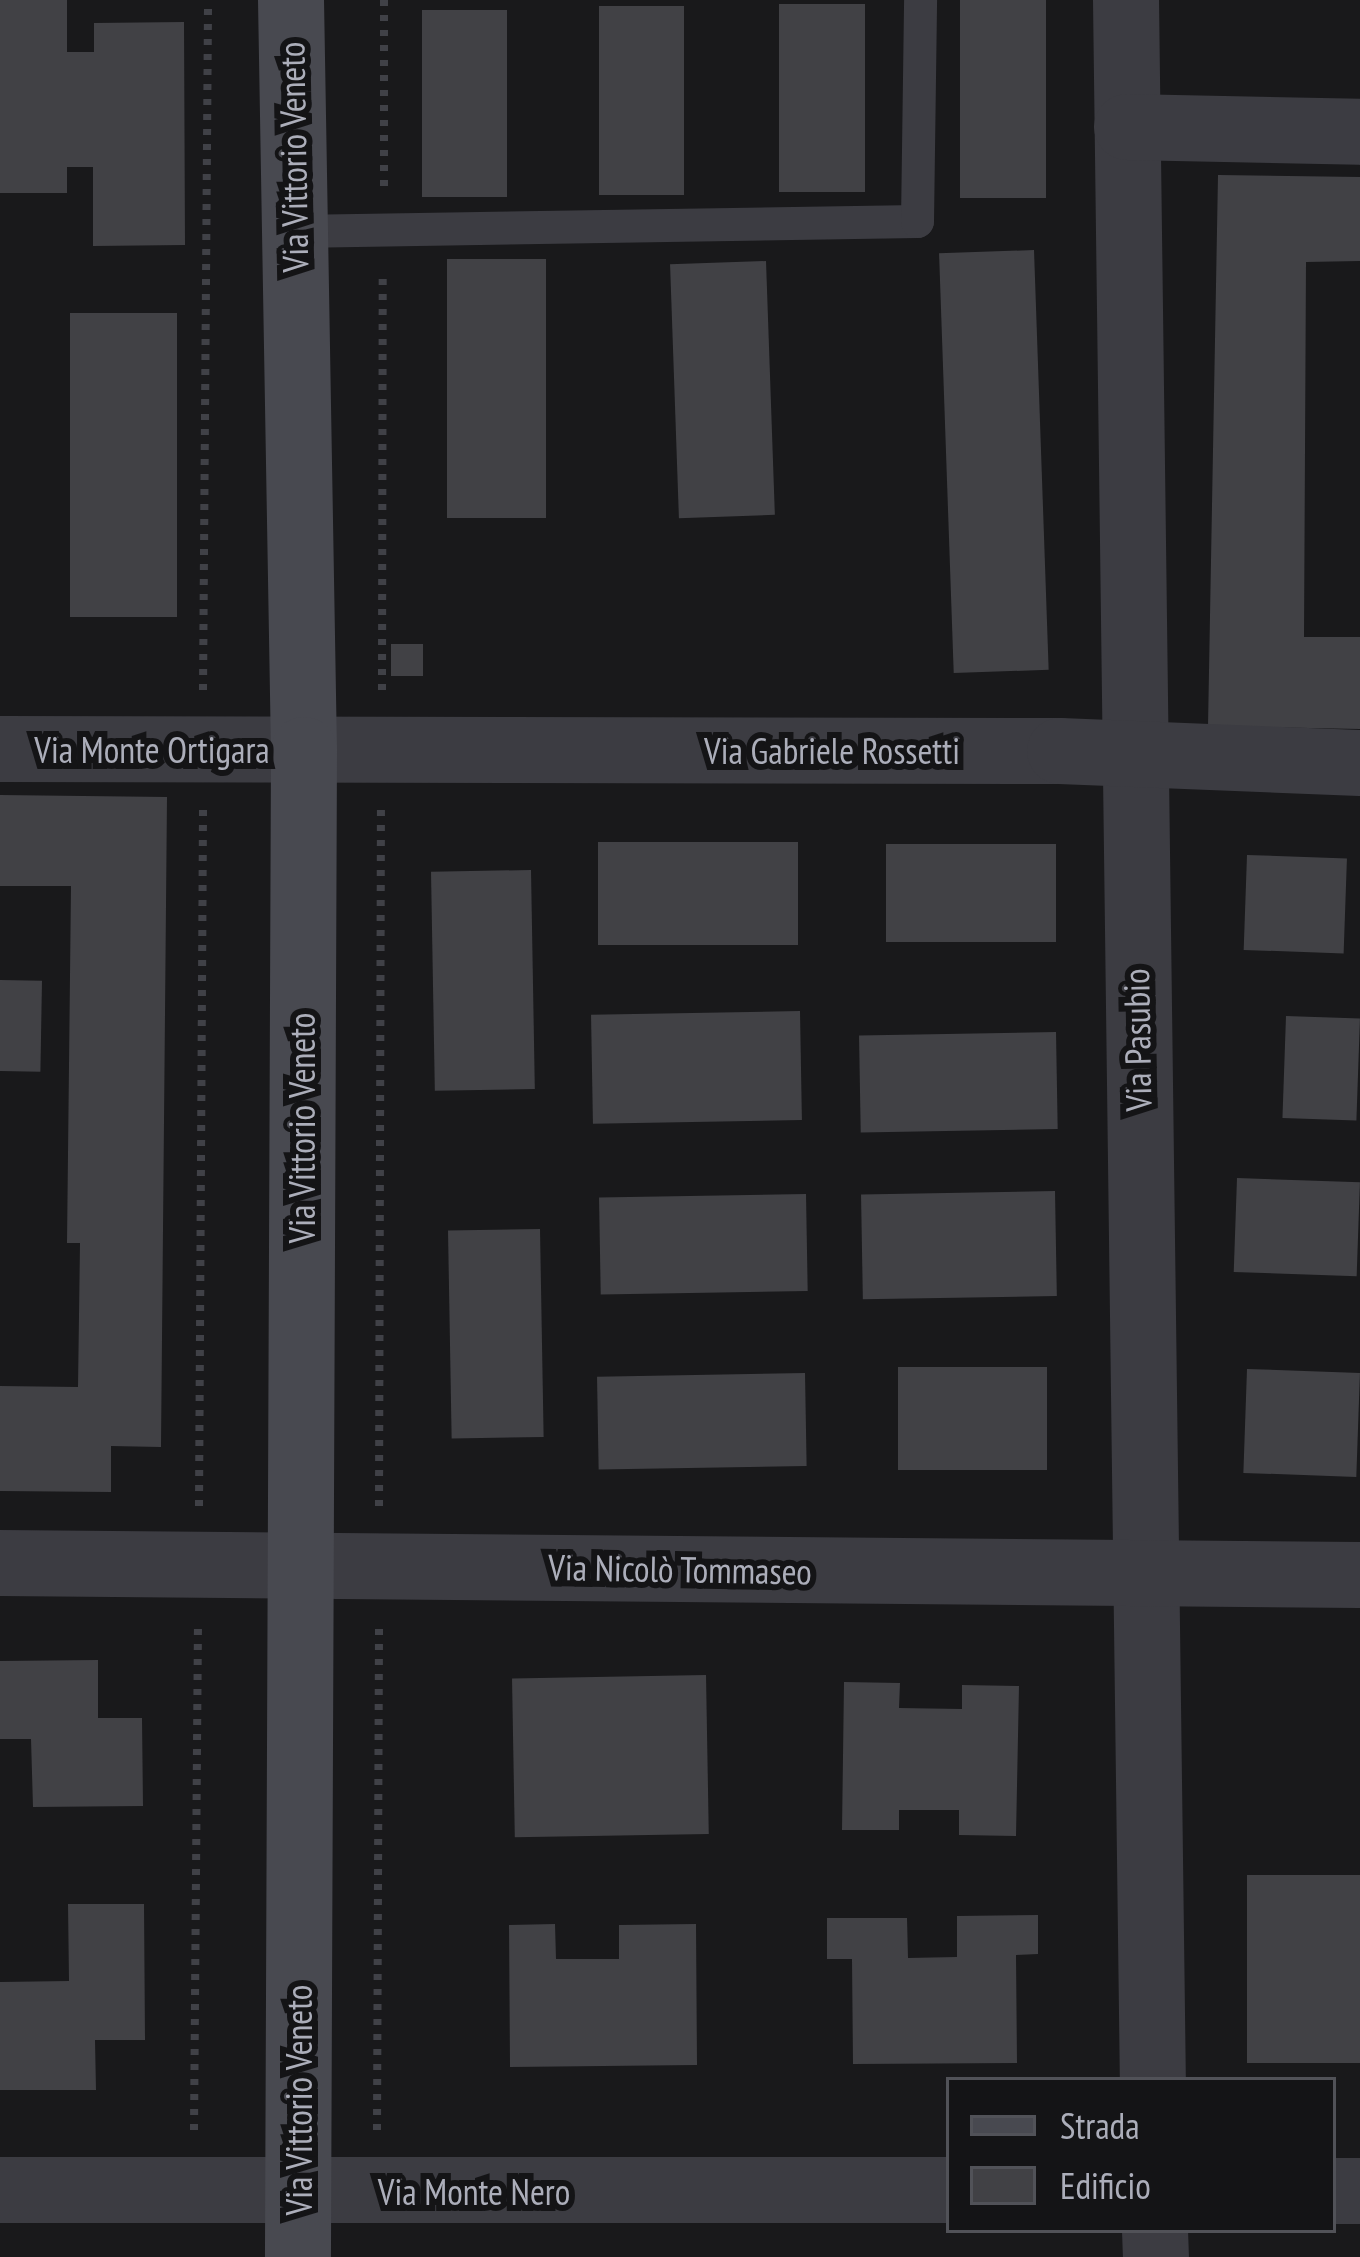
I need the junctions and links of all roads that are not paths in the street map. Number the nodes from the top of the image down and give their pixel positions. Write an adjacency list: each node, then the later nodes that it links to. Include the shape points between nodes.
1 (291, 0): 6 (street, Via Vittorio Veneto)
2 (920, 0): 6 (lane, via 917,220)
3 (1126, 0): 4 (street, Via Pasubio)
4 (1127, 128): 5 (street); 9 (street, Via Pasubio)
5 (1360, 132)
6 (295, 230): 8 (street, Via Vittorio Veneto)
7 (0, 749): 8 (street, Via Monte Ortigara)
8 (304, 750): 9 (street, Via Gabriele Rossetti); 12 (street, Via Vittorio Veneto)
9 (1131, 752): 10 (street, Via Gabriele Rossetti); 14 (street, Via Pasubio)
10 (1360, 763)
11 (0, 1563): 12 (street, Via Nicolò Tommaseo)
12 (301, 1564): 14 (street, Via Nicolò Tommaseo); 18 (street, Via Vittorio Veneto)
13 (1360, 1575): 14 (street, Via Nicolò Tommaseo)
14 (1148, 1576): 15 (street, Via Pasubio)
15 (1153, 2077)
16 (0, 2190): 18 (street, Via Monte Nero)
17 (946, 2190): 18 (street, Via Monte Nero)
18 (299, 2192): 19 (street, Via Vittorio Veneto)
19 (298, 2257)

